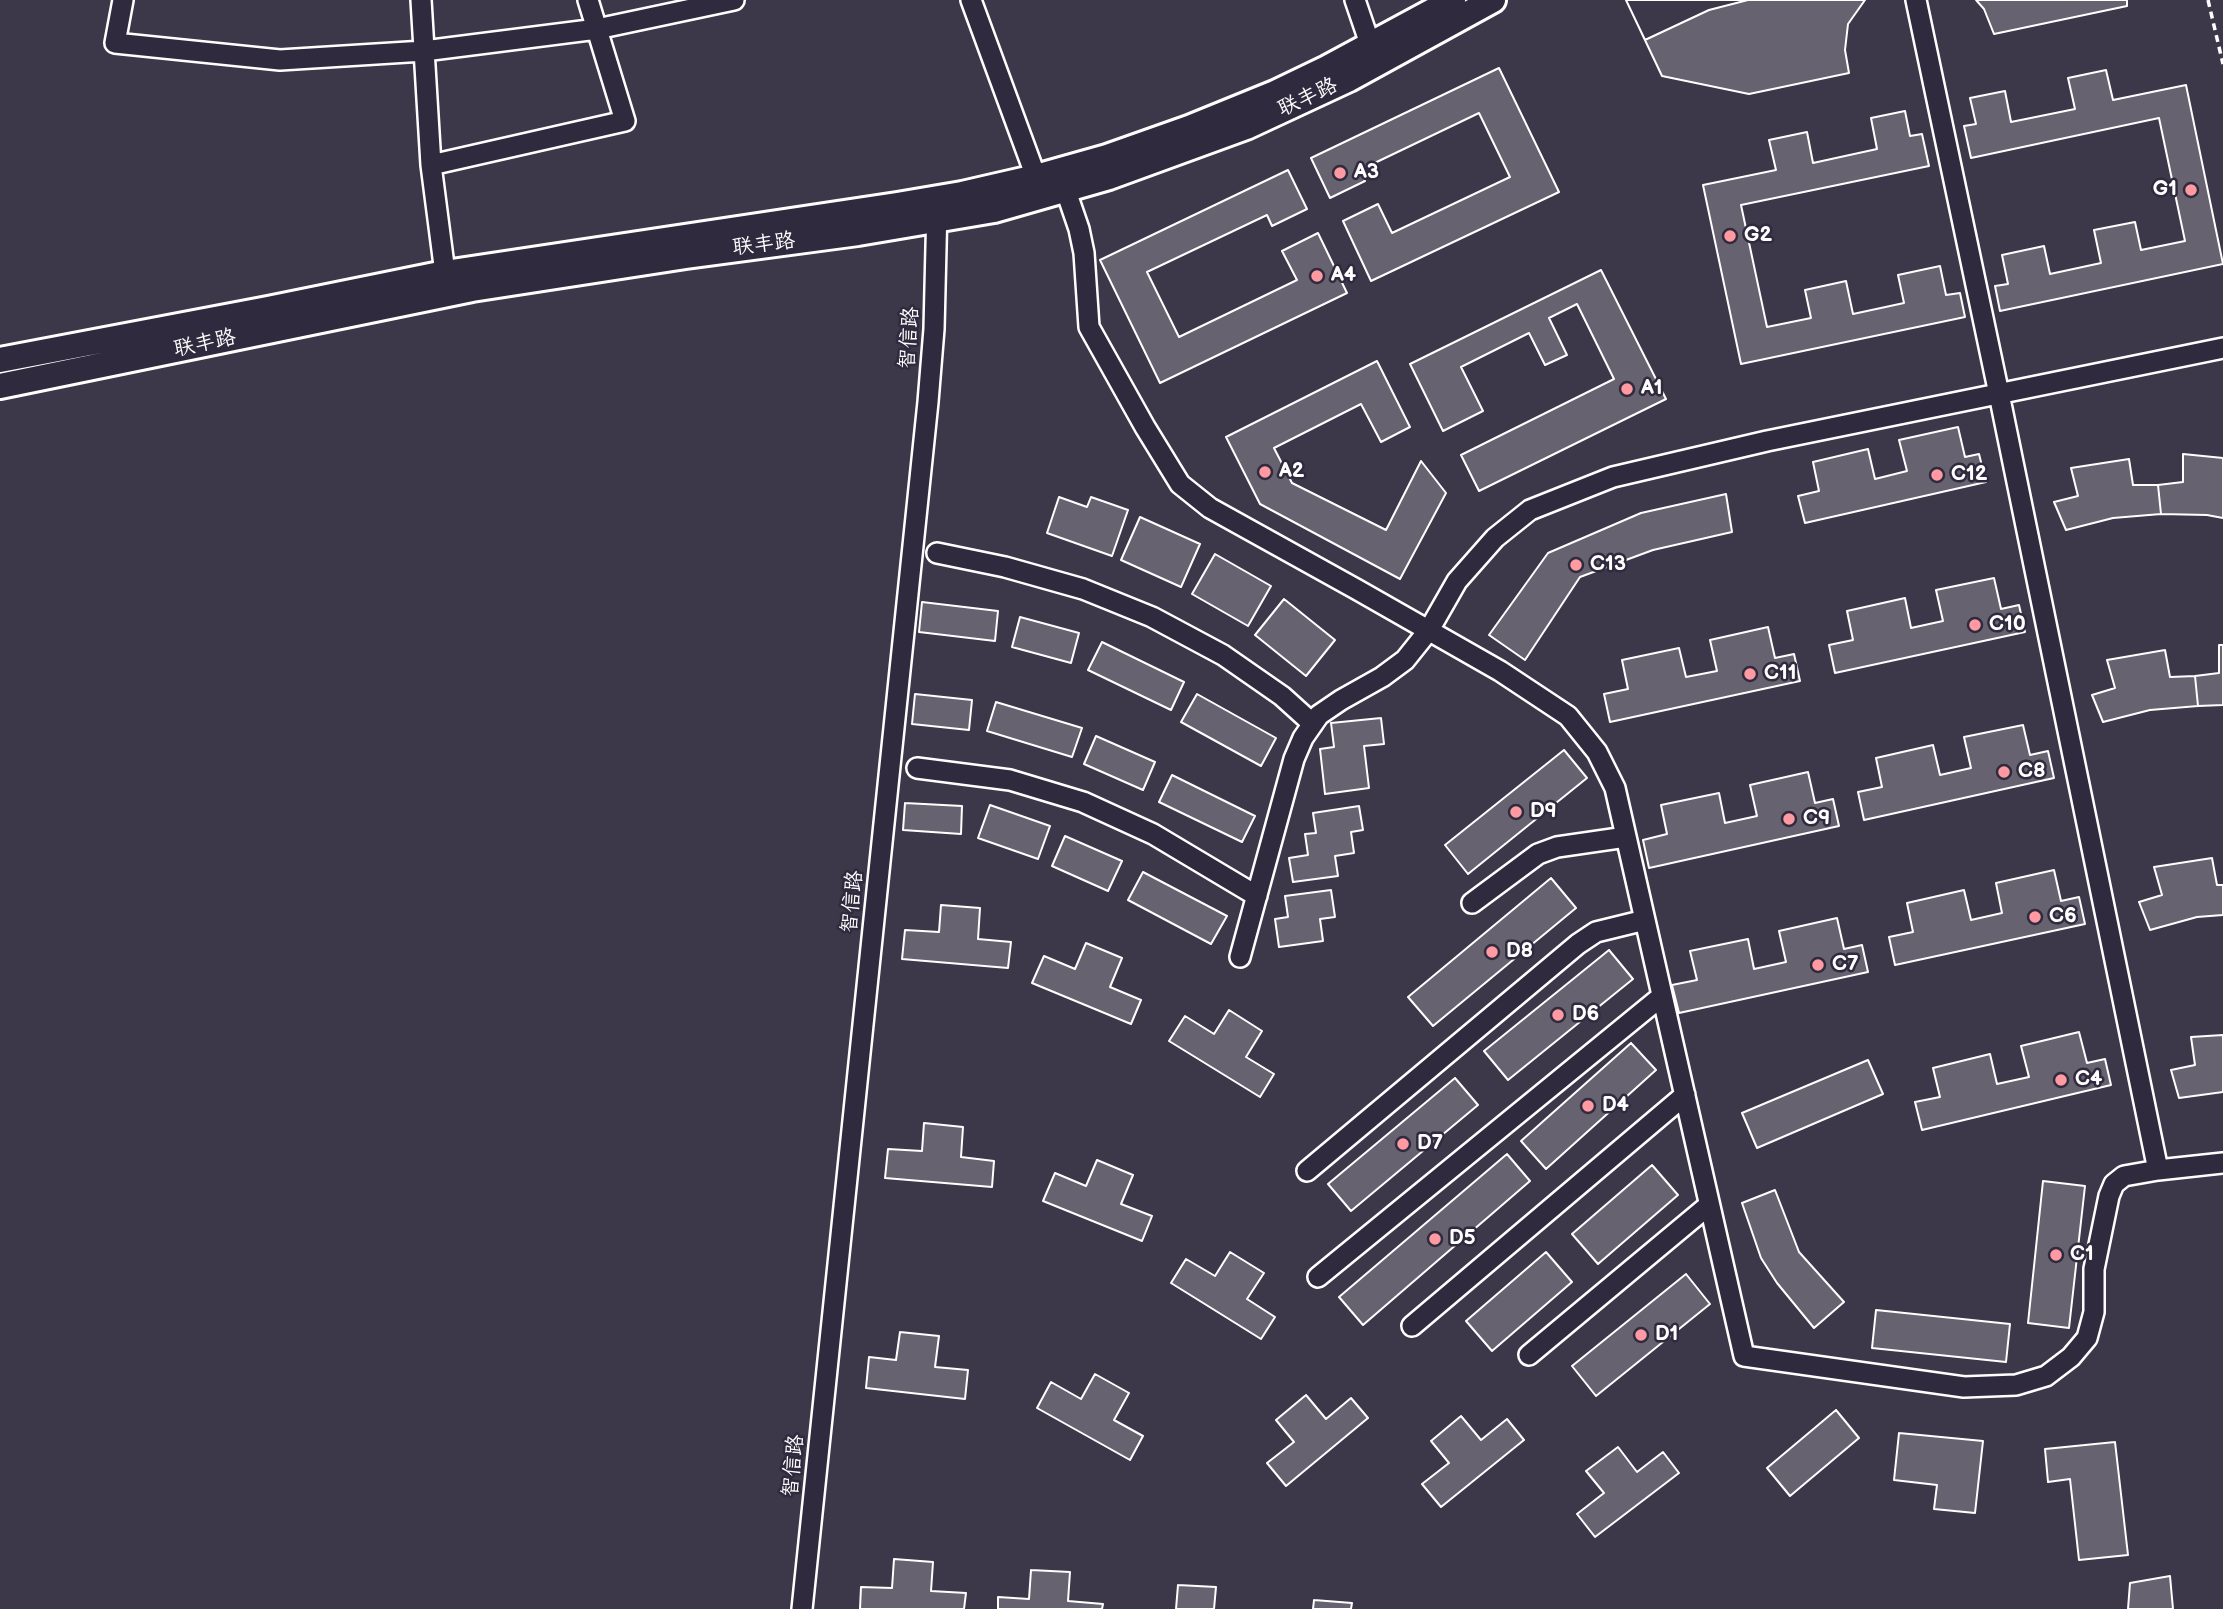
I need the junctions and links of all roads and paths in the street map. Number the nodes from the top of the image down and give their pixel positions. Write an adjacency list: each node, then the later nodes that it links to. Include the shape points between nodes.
1 (123, 0): 13 (street, via 115,43 281,60)
2 (421, 0): 13 (street)
3 (588, 0): 11 (street)
4 (734, 0): 11 (street)
5 (971, 0): 16 (street)
6 (1355, 0): 12 (street)
7 (1453, 0): 12 (main road, 联丰路)
8 (1493, 0): 17 (main road, 联丰路, via 1290,107 1155,162)
9 (1916, 0): 23 (street)
10 (2208, 0): 14 (path)
11 (597, 29): 13 (street); 15 (street, via 625,121)
12 (1370, 44): 16 (main road, 联丰路, via 1275,93 1189,128)
13 (424, 51): 15 (street)
14 (2223, 64)
15 (431, 165): 19 (street)
16 (1036, 177): 18 (main road, 联丰路)
17 (1066, 191): 18 (main road, 联丰路, via 993,210); 25 (street, via 1084,253 1089,327 1180,484 1210,508)
18 (931, 210): 19 (main road, 联丰路); 22 (main road, 联丰路, via 858,233 472,289); 42 (street, 智信路, via 918,401); 43 (street, 智信路, via 934,329 928,402)
19 (445, 273): 21 (main road, 联丰路)
20 (2223, 348): 23 (street)
21 (4, 358)
22 (0, 386)
23 (1999, 394): 25 (street, via 1613,477 1530,510 1495,538 1457,581); 36 (street)
24 (937, 553): 26 (street, via 1083,589 1152,617 1282,695)
25 (1429, 630): 26 (street, via 1405,660 1319,715); 28 (street, via 1569,716 1597,752 1615,788)
26 (1313, 724): 29 (street, via 1294,760)
27 (917, 768): 29 (street, via 1010,780 1083,802 1153,834)
28 (1626, 837): 30 (street, via 1538,854); 31 (street)
29 (1257, 896): 32 (street)
30 (1472, 903)
31 (1645, 920): 33 (street); 37 (street, via 1596,932 1578,944)
32 (1240, 957)
33 (1662, 996): 34 (street); 39 (street)
34 (1685, 1095): 38 (street); 40 (street)
35 (2223, 1163): 36 (street)
36 (2158, 1170): 38 (street, via 2124,1176 2114,1184 2094,1269 2094,1312 2087,1338 2046,1376 2016,1385 1964,1387 1744,1356)
37 (1307, 1171)
38 (1709, 1205): 41 (street)
39 (1318, 1277)
40 (1412, 1326)
41 (1529, 1355)
42 (792, 1609)
43 (802, 1609)

